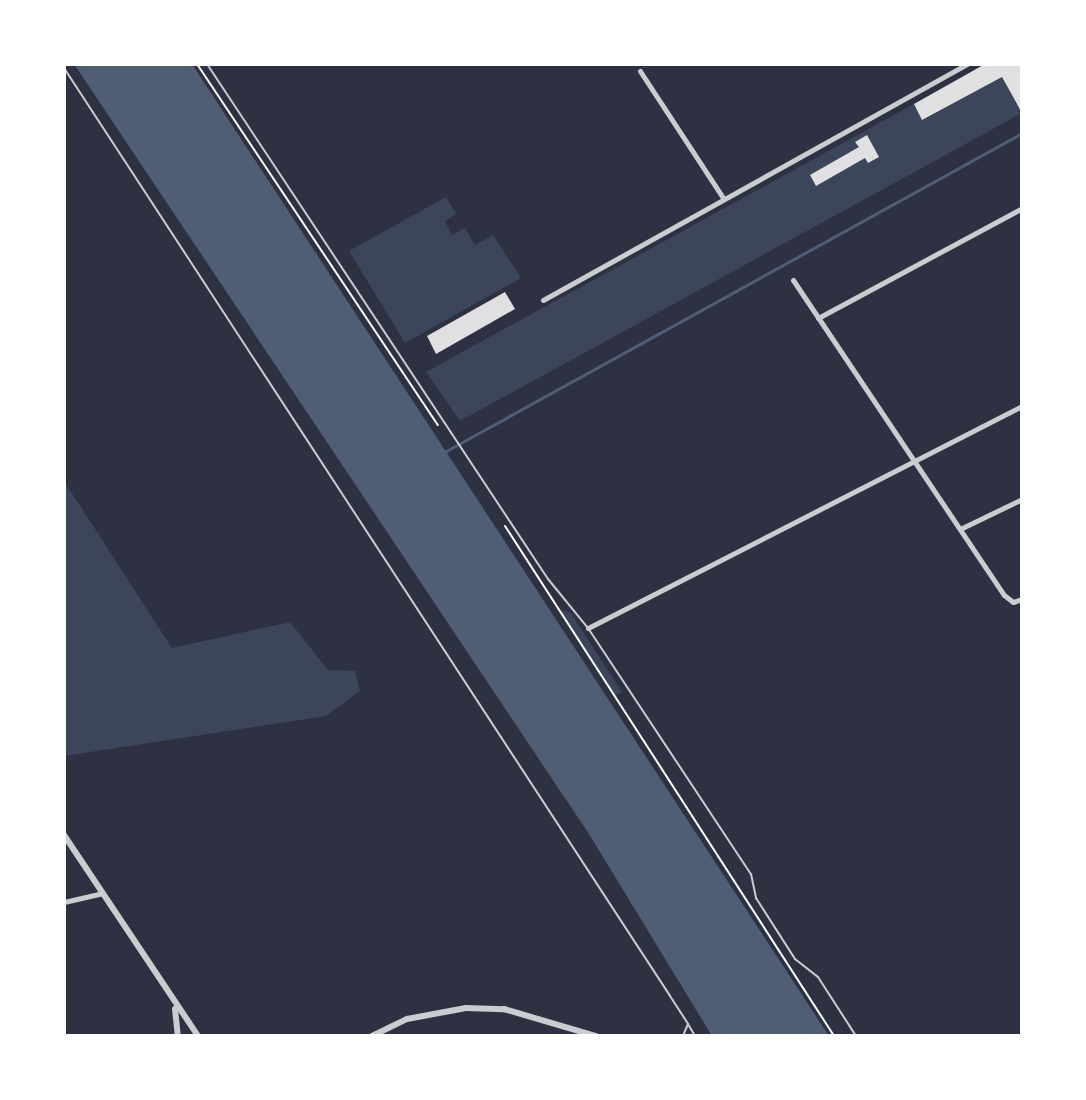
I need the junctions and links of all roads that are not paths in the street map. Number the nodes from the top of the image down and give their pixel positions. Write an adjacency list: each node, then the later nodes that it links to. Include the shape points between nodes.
1 (207, 64): 15 (lane, via 548,579)
2 (967, 64): 5 (street)
3 (64, 68): 22 (lane)
4 (640, 71): 5 (street)
5 (723, 198): 8 (street)
6 (1022, 208): 9 (street)
7 (793, 280): 9 (street)
8 (543, 300)
9 (818, 318): 11 (street)
10 (1022, 406): 11 (street)
11 (915, 460): 13 (street); 15 (street)
12 (1022, 499): 13 (street)
13 (960, 529): 14 (street, via 1013,602)
14 (1022, 599)
15 (588, 628): 29 (lane, via 751,874 756,898 795,959 818,977)
16 (1022, 756): 17 (street)
17 (1022, 769)
18 (64, 835): 19 (street)
19 (102, 893): 20 (street); 21 (street)
20 (64, 902)
21 (174, 1005): 23 (street); 24 (street)
22 (688, 1024): 27 (lane); 28 (lane)
23 (178, 1036)
24 (198, 1036)
25 (372, 1036): 26 (street, via 427,1014 485,1008)
26 (596, 1036)
27 (683, 1036)
28 (695, 1036)
29 (856, 1036)

